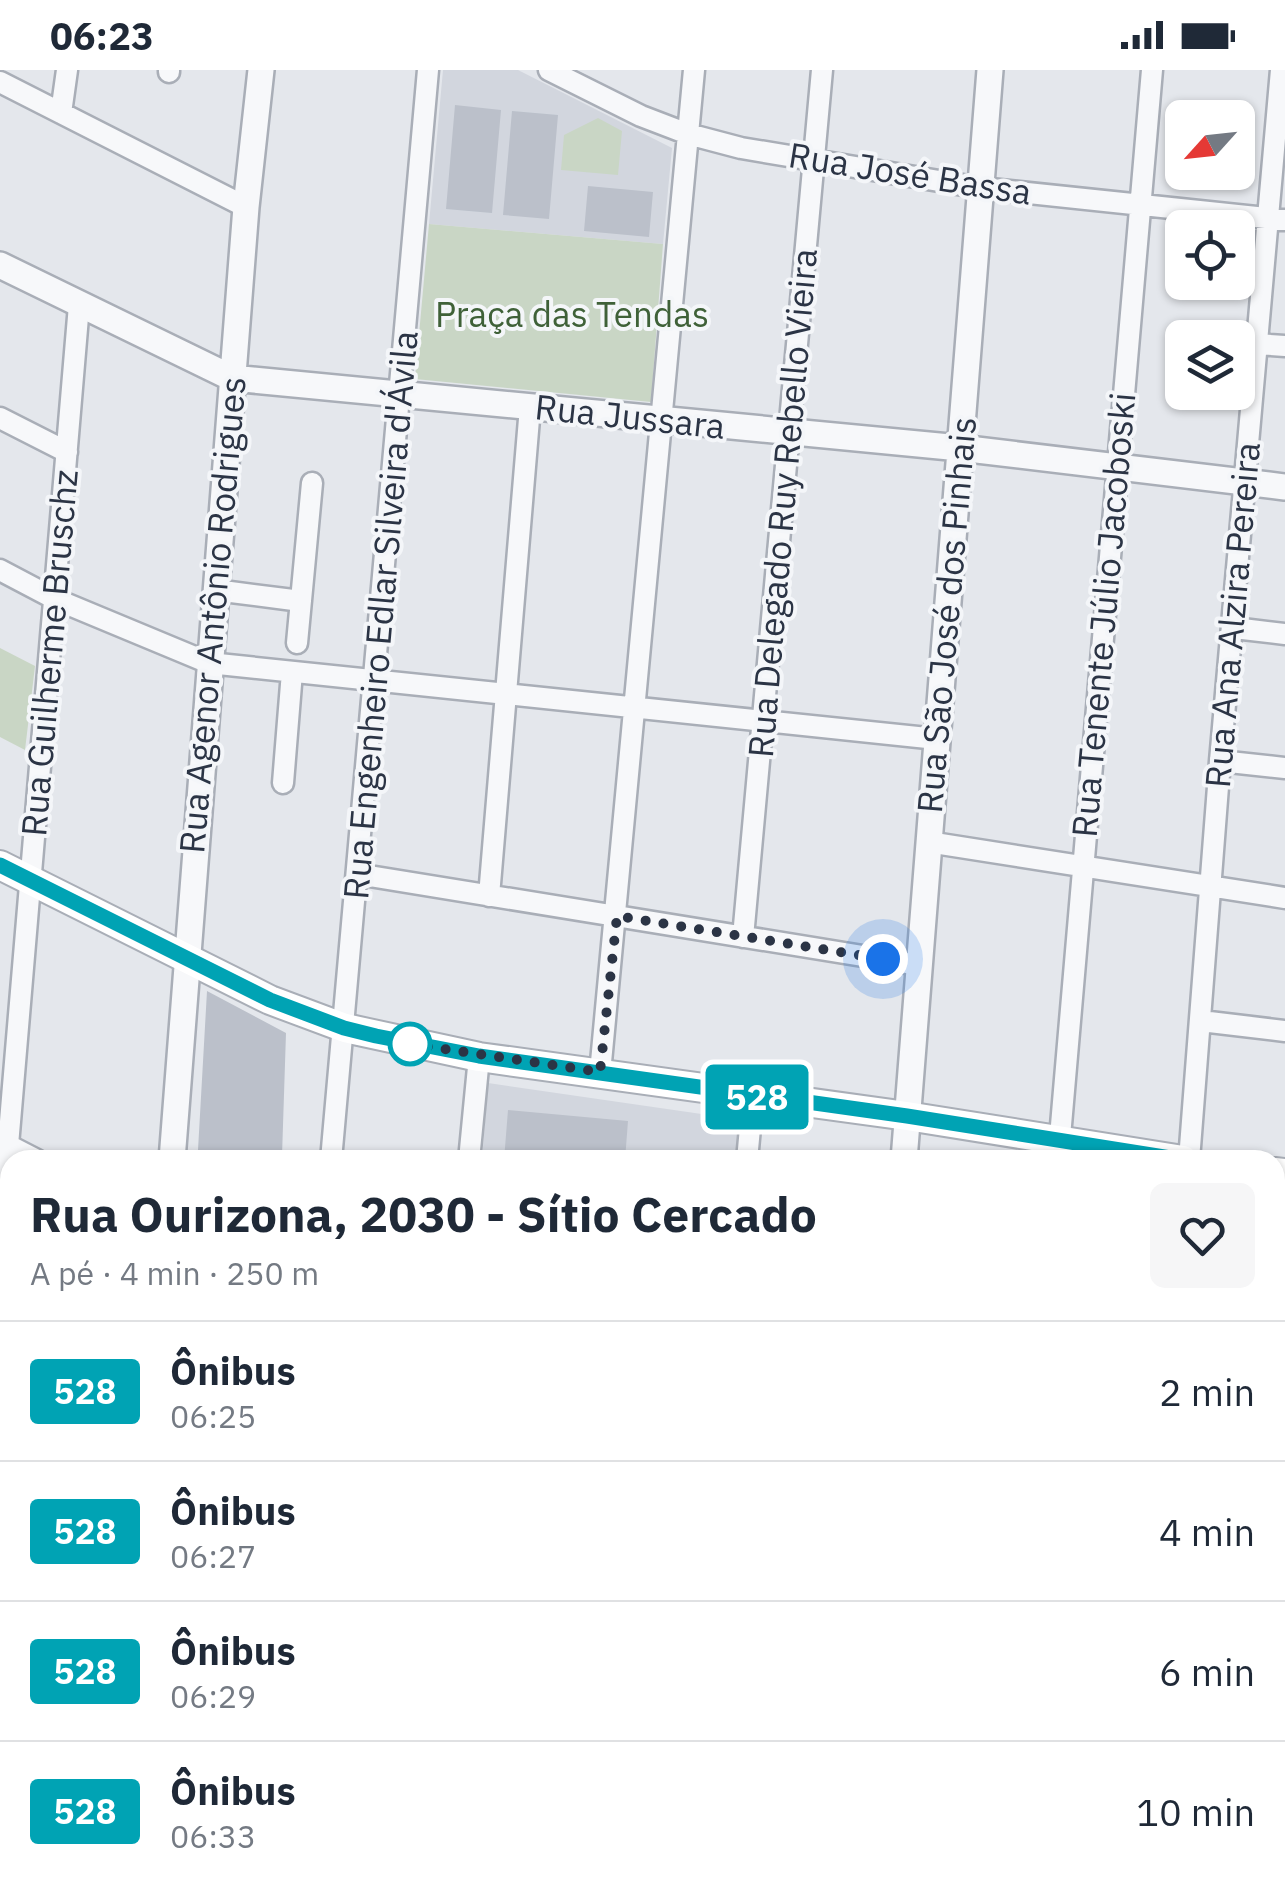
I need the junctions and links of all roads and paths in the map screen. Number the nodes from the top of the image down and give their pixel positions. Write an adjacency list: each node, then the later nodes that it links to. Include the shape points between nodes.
1 (68, 70): 11 (street)
2 (261, 70): 16 (street, Rua Agenor Antônio Rodrigues)
3 (428, 70): 23 (street, Rua Engenheiro Edlar Silveira d'Ávila)
4 (694, 70): 12 (street)
5 (822, 70): 13 (street, Rua Delegado Ruy Rebello Vieira)
6 (990, 70): 14 (street, Rua São José dos Pinhais)
7 (1152, 70): 15 (street, Rua Tenente Júlio Jacoboski)
8 (556, 72): 12 (street, Rua José Bassa)
9 (1282, 78): 17 (street, Rua Ana Alzira Pereira)
10 (0, 82): 11 (street)
11 (61, 113): 16 (street)
12 (688, 134): 13 (street, Rua José Bassa); 26 (street)
13 (813, 160): 14 (street, Rua José Bassa); 27 (street, Rua Delegado Ruy Rebello Vieira)
14 (981, 188): 15 (street, Rua José Bassa); 28 (street, Rua São José dos Pinhais)
15 (1140, 205): 17 (street, Rua José Bassa); 30 (street, Rua Tenente Júlio Jacoboski)
16 (246, 207): 22 (street, Rua Agenor Antônio Rodrigues)
17 (1276, 220): 20 (street, Rua Ana Alzira Pereira)
18 (0, 265): 19 (street, Rua Jussara)
19 (79, 305): 22 (street, Rua Jussara); 29 (street, Rua Guilherme Bruschz)
20 (1257, 344): 21 (street); 31 (street, Rua Ana Alzira Pereira)
21 (1285, 346)
22 (232, 378): 23 (street, Rua Jussara); 35 (street, Rua Agenor Antônio Rodrigues)
23 (400, 394): 24 (street, Rua Jussara); 43 (street, Rua Engenheiro Edlar Silveira d'Ávila)
24 (530, 407): 26 (street, Rua Jussara); 44 (street)
25 (0, 418): 29 (street)
26 (660, 419): 27 (street, Rua Jussara); 45 (street)
27 (790, 432): 28 (street, Rua Jussara); 46 (street, Rua Delegado Ruy Rebello Vieira)
28 (960, 448): 30 (street, Rua Jussara); 47 (street, Rua São José dos Pinhais)
29 (67, 452): 36 (street, Rua Guilherme Bruschz)
30 (1116, 467): 31 (street, Rua Jussara); 52 (street, Rua Tenente Júlio Jacoboski)
31 (1245, 482): 33 (street, Rua Jussara); 38 (street, Rua Ana Alzira Pereira)
32 (312, 484): 37 (street)
33 (1285, 487)
34 (0, 570): 36 (street)
35 (215, 590): 37 (street); 41 (street, Rua Agenor Antônio Rodrigues)
36 (54, 598): 41 (street); 55 (street, Rua Guilherme Bruschz)
37 (301, 602): 40 (street)
38 (1234, 628): 39 (street); 48 (street, Rua Ana Alzira Pereira)
39 (1285, 634)
40 (296, 643)
41 (209, 663): 42 (street); 61 (street, Rua Agenor Antônio Rodrigues)
42 (292, 672): 43 (street); 50 (street)
43 (375, 680): 44 (street); 54 (street, Rua Engenheiro Edlar Silveira d'Ávila)
44 (506, 694): 45 (street); 57 (street)
45 (634, 708): 46 (street); 59 (street)
46 (764, 721): 47 (street); 60 (street, Rua Delegado Ruy Rebello Vieira)
47 (937, 739): 51 (street, Rua São José dos Pinhais)
48 (1220, 761): 49 (street); 56 (street, Rua Ana Alzira Pereira)
49 (1285, 768)
50 (283, 782)
51 (928, 842): 52 (street); 62 (street, Rua São José dos Pinhais)
52 (1082, 864): 56 (street); 77 (street, Rua Tenente Júlio Jacoboski)
53 (0, 866): 55 (main road)
54 (357, 874): 57 (street); 65 (street, Rua Engenheiro Edlar Silveira d'Ávila)
55 (30, 881): 61 (main road); 63 (street, Rua Guilherme Bruschz)
56 (1210, 886): 58 (street); 64 (street, Rua Ana Alzira Pereira)
57 (489, 896): 59 (street)
58 (1285, 898)
59 (617, 916): 60 (street); 68 (street)
60 (742, 936): 62 (street)
61 (186, 960): 65 (main road); 72 (street, Rua Agenor Antônio Rodrigues)
62 (918, 965): 70 (street, Rua São José dos Pinhais)
63 (10, 1007): 71 (street, Rua Guilherme Bruschz)
64 (1201, 1020): 66 (street); 78 (street, Rua Ana Alzira Pereira)
65 (344, 1028): 67 (main road); 73 (street, Rua Engenheiro Edlar Silveira d'Ávila)
66 (1285, 1032)
67 (479, 1056): 68 (main road); 74 (street)
68 (600, 1072): 69 (main road)
69 (753, 1096): 70 (main road); 75 (street)
70 (907, 1116): 76 (street, Rua São José dos Pinhais); 77 (main road)
71 (4, 1143)
72 (173, 1150)
73 (333, 1150)
74 (470, 1150)
75 (748, 1150)
76 (905, 1150)
77 (1059, 1150)
78 (1187, 1150)

